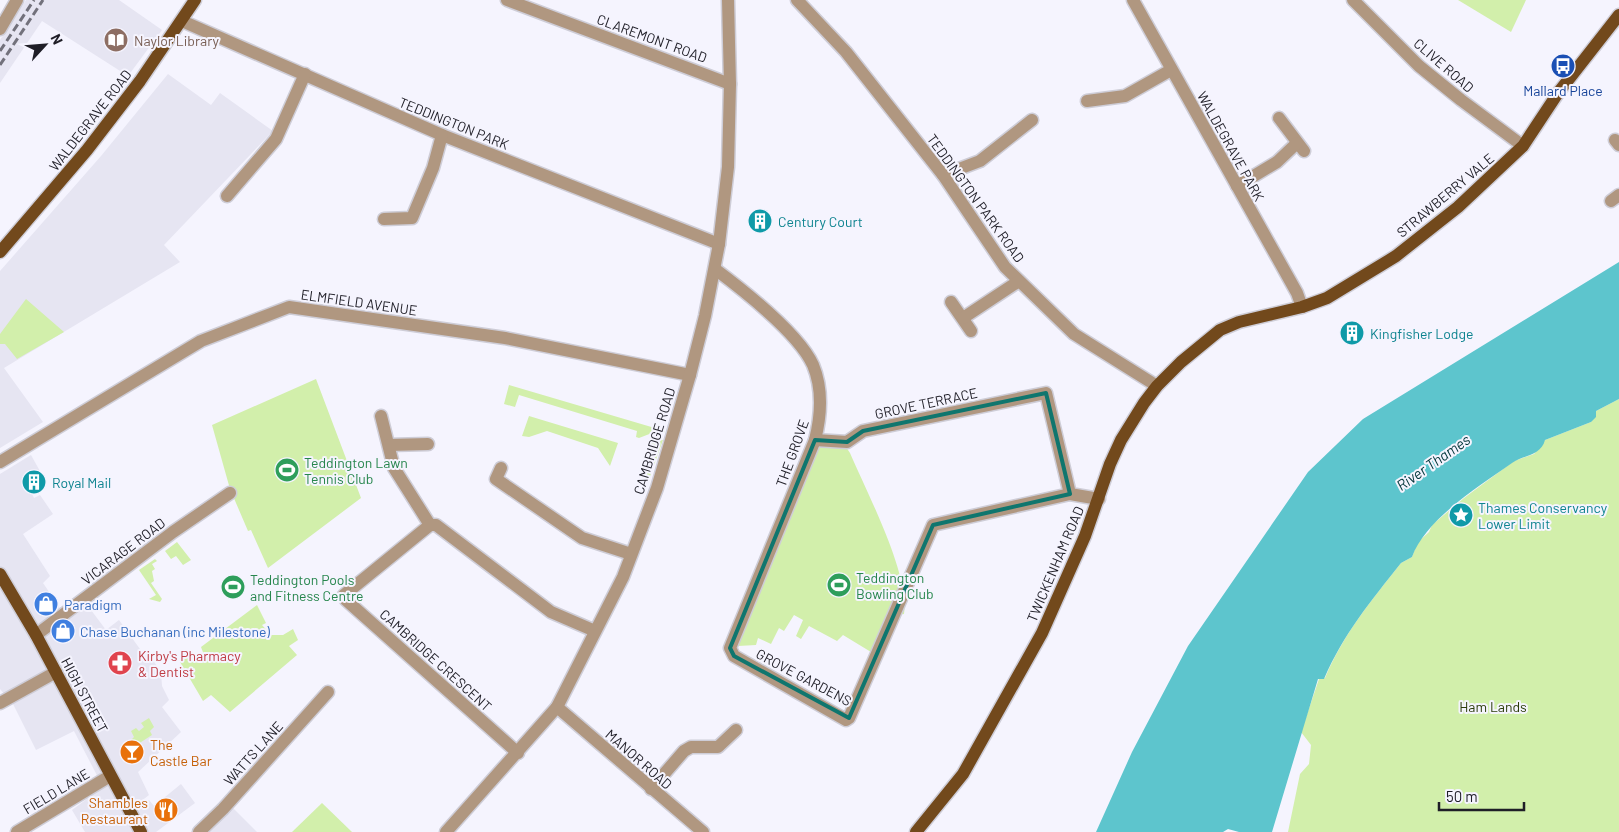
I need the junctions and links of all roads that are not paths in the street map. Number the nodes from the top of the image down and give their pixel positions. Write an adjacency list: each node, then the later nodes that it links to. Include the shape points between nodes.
1 (16, 0): 10 (street)
2 (195, 0): 9 (main road, WALDEGRAVE ROAD)
3 (507, 0): 13 (street, CLAREMONT ROAD)
4 (728, 0): 13 (street, CAMBRIDGE ROAD)
5 (797, 0): 19 (street, TEDDINGTON PARK ROAD, via 846,52)
6 (1132, 0): 11 (street, WALDEGRAVE PARK)
7 (1353, 0): 18 (street, CLIVE ROAD, via 1420,66)
8 (1619, 16): 18 (main road, STRAWBERRY VALE, via 1558,93)
9 (182, 20): 12 (street, TEDDINGTON PARK); 24 (main road, WALDEGRAVE ROAD, via 87,150)
10 (0, 29)
11 (1171, 70): 14 (street, via 1125,96); 20 (street, WALDEGRAVE PARK)
12 (305, 74): 17 (street, TEDDINGTON PARK); 21 (street, via 276,139)
13 (730, 84): 23 (street, CAMBRIDGE ROAD, via 728,167)
14 (1088, 101)
15 (1279, 118): 20 (street, via 1300,147)
16 (1032, 120): 19 (street, via 980,161)
17 (442, 135): 22 (street, via 433,168 412,218); 23 (street, TEDDINGTON PARK)
18 (1523, 146): 28 (main road, STRAWBERRY VALE, via 1458,207 1396,256 1340,292)
19 (944, 176): 26 (street, TEDDINGTON PARK ROAD)
20 (1237, 186): 28 (street, WALDEGRAVE PARK)
21 (227, 196)
22 (384, 220)
23 (719, 244): 25 (street, CAMBRIDGE ROAD)
24 (0, 252)
25 (715, 269): 32 (street, CAMBRIDGE ROAD); 35 (street, THE GROVE, via 750,296 806,354 813,366 820,399 820,420)
26 (1019, 281): 29 (street); 33 (street, TEDDINGTON PARK ROAD, via 1074,334)
27 (951, 302): 29 (street)
28 (1302, 307): 30 (main road, STRAWBERRY VALE)
29 (963, 318): 31 (street)
30 (1233, 324): 33 (main road, TWICKENHAM ROAD, via 1206,340)
31 (971, 331)
32 (690, 375): 38 (street, ELMFIELD AVENUE, via 505,338 289,307 201,341); 44 (street, CAMBRIDGE ROAD, via 673,438)
33 (1157, 386): 42 (main road, TWICKENHAM ROAD, via 1121,440)
34 (381, 416): 37 (street)
35 (815, 440): 41 (street, GROVE TERRACE, via 847,442 863,431 1046,393); 48 (street, THE GROVE)
36 (428, 444): 37 (street)
37 (388, 445): 43 (street, via 394,468)
38 (0, 462)
39 (501, 468): 44 (street, via 496,479 566,529 582,538)
40 (230, 493): 47 (street, VICARAGE ROAD)
41 (1070, 494): 42 (street, GROVE GARDENS); 48 (street, GROVE GARDENS, via 933,525 846,720 734,656)
42 (1099, 498): 62 (main road, TWICKENHAM ROAD, via 1033,650 963,774)
43 (430, 525): 46 (street, via 436,525 551,612); 54 (street, CAMBRIDGE CRESCENT, via 344,595)
44 (632, 554): 46 (street, CAMBRIDGE ROAD)
45 (0, 574): 47 (main road, HIGH STREET)
46 (595, 631): 52 (street, CAMBRIDGE ROAD)
47 (36, 635): 49 (main road, HIGH STREET)
48 (730, 648)
49 (56, 672): 51 (street); 55 (main road, HIGH STREET)
50 (328, 692): 60 (street, WATTS LANE)
51 (0, 703)
52 (556, 707): 54 (street, CAMBRIDGE ROAD); 56 (street, MANOR ROAD)
53 (736, 730): 56 (street, via 718,747 691,747 684,751)
54 (518, 753): 61 (street, CAMBRIDGE ROAD)
55 (110, 776): 58 (street, FIELD LANE); 59 (main road, HIGH STREET)
56 (651, 789): 57 (street, MANOR ROAD)
57 (694, 829)
58 (18, 832)
59 (141, 832)
60 (199, 832)
61 (446, 832)
62 (916, 832)

